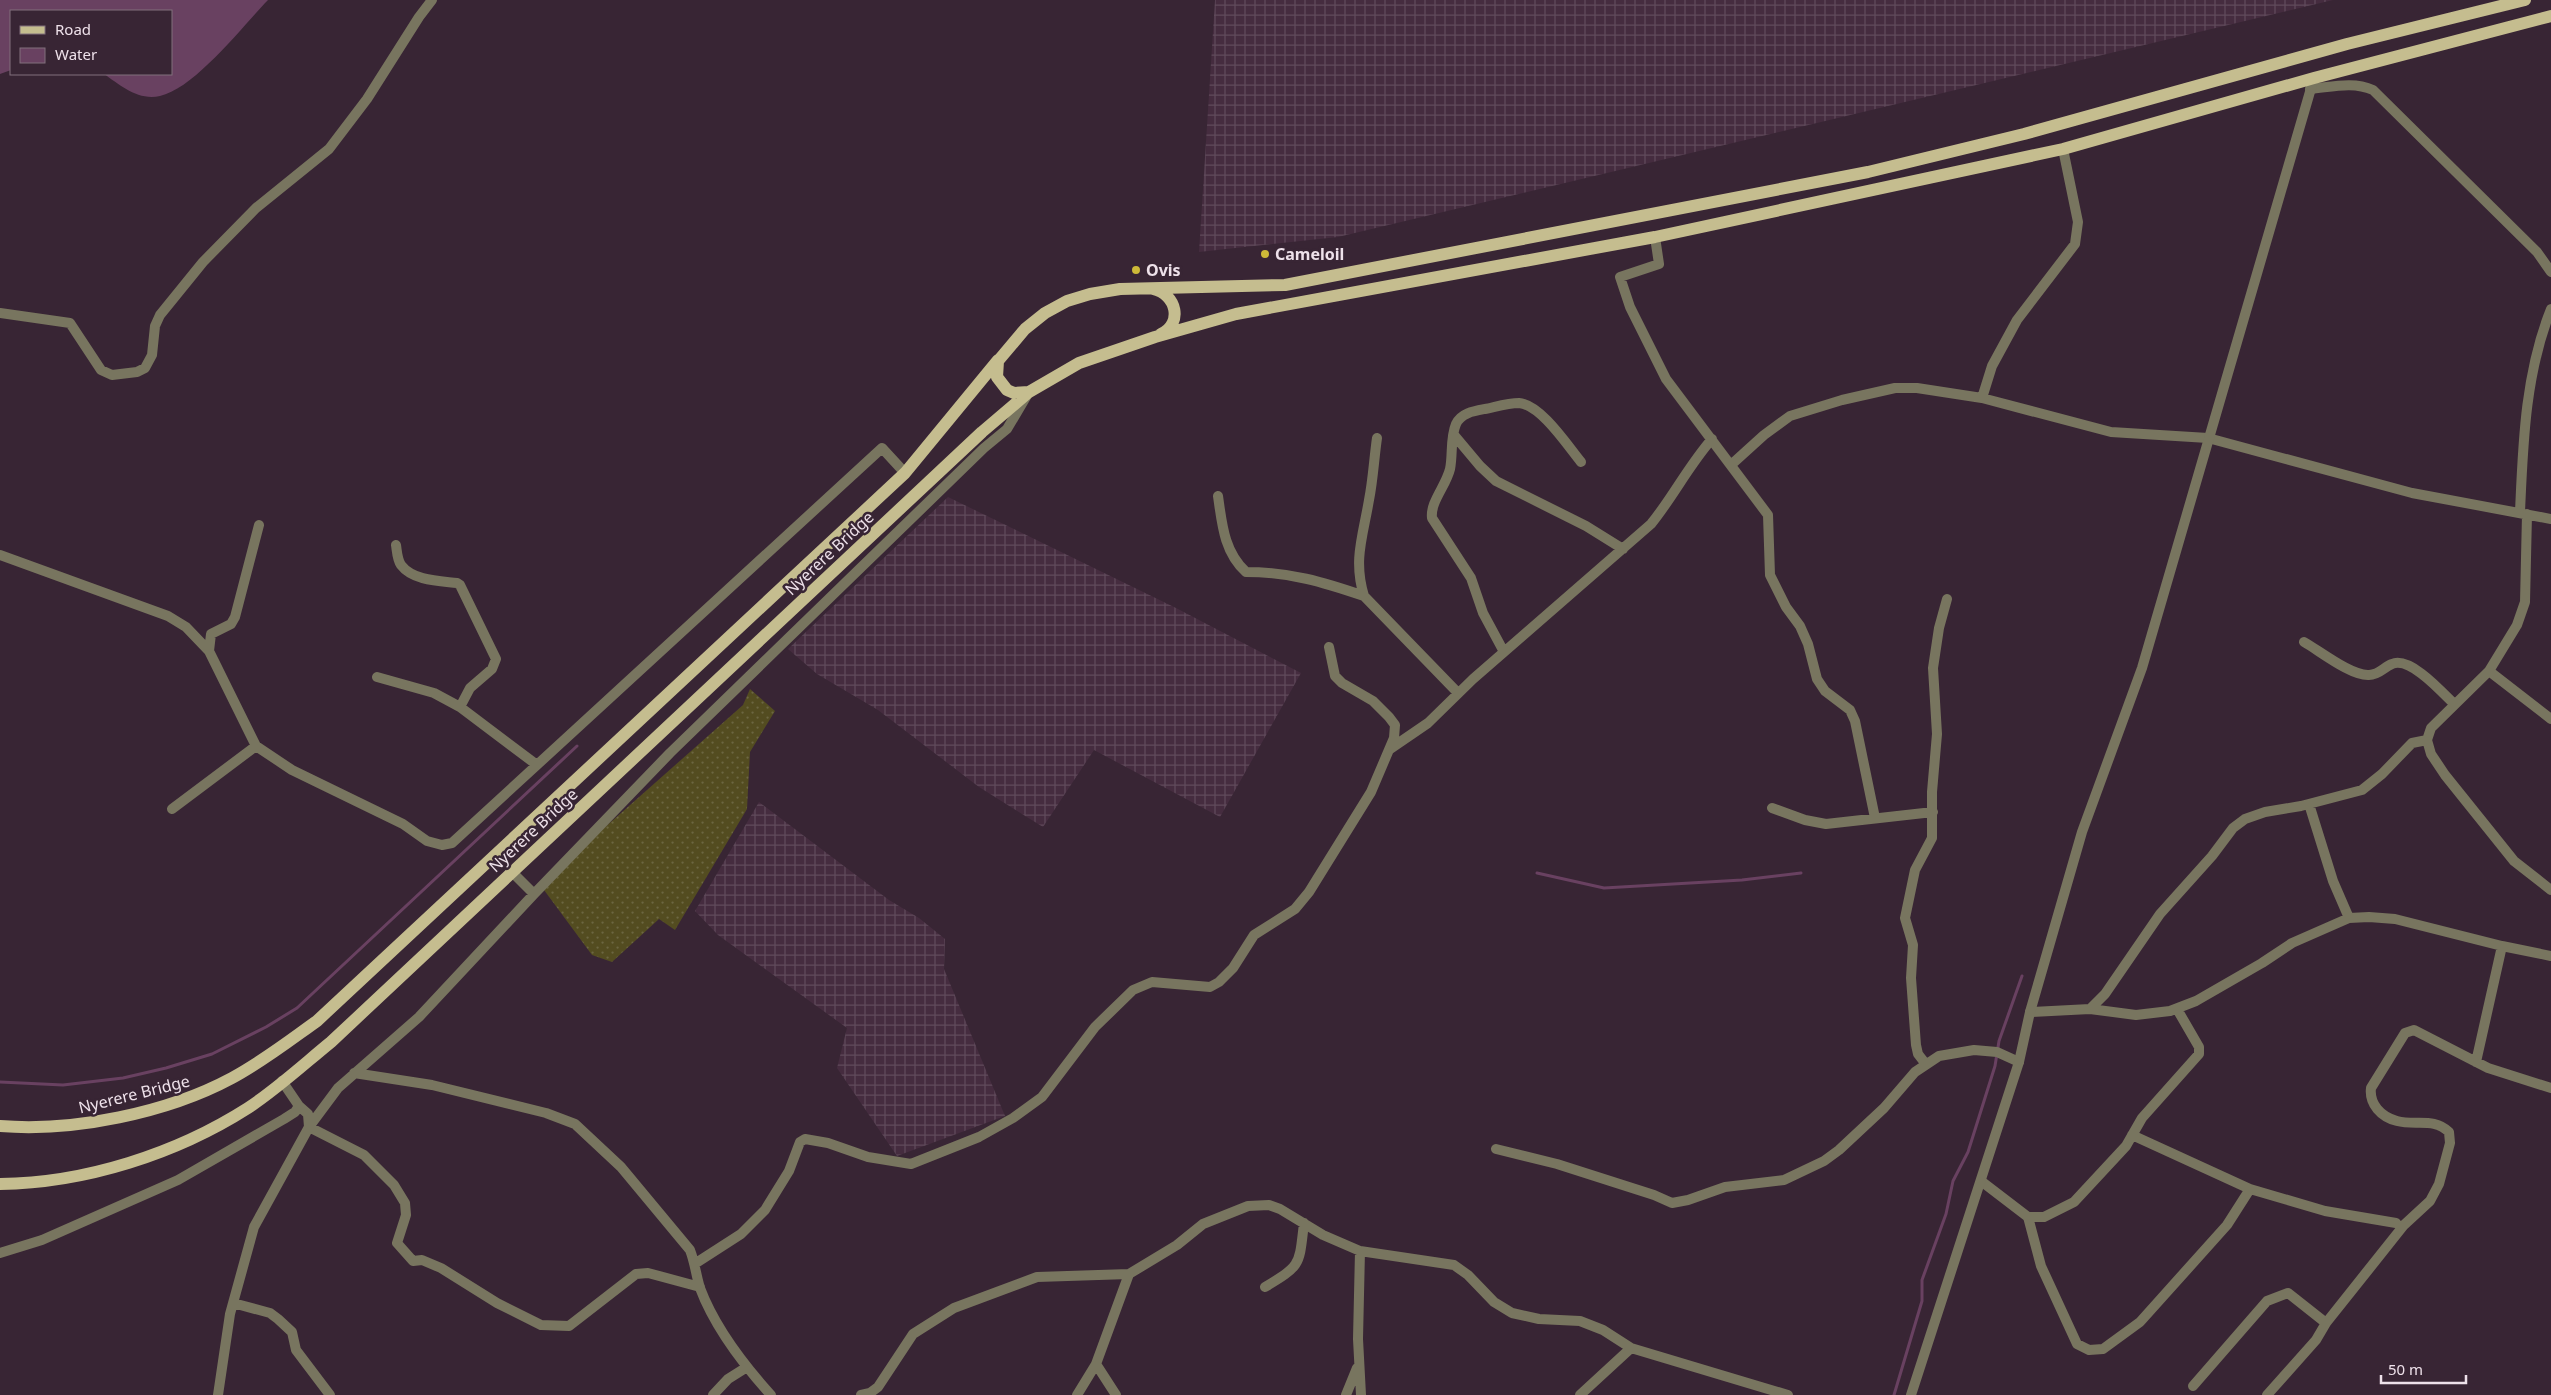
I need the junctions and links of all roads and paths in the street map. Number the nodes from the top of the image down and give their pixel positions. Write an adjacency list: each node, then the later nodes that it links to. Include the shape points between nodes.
1 (432, 0): 10 (street, via 332,146 256,208 203,262 160,315 155,326 152,355 145,368 112,375 95,363 70,322)
2 (2525, 0): 8 (main road, Nyerere Bridge, via 2346,44 2024,134 1868,172 1285,285)
3 (2551, 16): 4 (main road, Nyerere Bridge)
4 (2312, 83): 5 (main road, Nyerere Bridge); 7 (street, via 2362,85 2373,90 2537,252); 17 (street)
5 (2063, 149): 6 (main road, Nyerere Bridge); 14 (street, via 2078,222 2075,244 2017,320 1992,366)
6 (1655, 237): 11 (main road, Nyerere Bridge, via 1236,314); 18 (street, via 1659,264 1620,277 1630,307 1666,379)
7 (2551, 272)
8 (1146, 288): 11 (main road, via 1165,294 1174,305 1171,326); 12 (main road, Nyerere Bridge, via 1120,289 1067,301 1038,319)
9 (2551, 309): 23 (street, via 2529,391 2524,428)
10 (0, 313)
11 (1155, 337): 13 (main road, Nyerere Bridge, via 1079,363)
12 (1002, 354): 13 (main road, via 996,369 1001,384 1014,393); 21 (main road, Nyerere Bridge)
13 (1029, 392): 50 (main road, Nyerere Bridge, via 982,432); 52 (street, via 1008,429 984,448 677,746)
14 (1982, 398): 17 (street, via 2111,432); 20 (street, via 1917,388 1895,388 1842,400 1790,416)
15 (1454, 435): 19 (street, via 1462,416 1517,403 1527,405 1541,414); 27 (street, via 1496,481 1586,526); 34 (street, via 1450,470 1431,510 1432,518 1471,578 1483,613)
16 (1377, 438): 29 (street, via 1359,546 1358,578)
17 (2208, 438): 23 (street, via 2412,493); 58 (street, via 2142,668 2082,832)
18 (1712, 439): 20 (street); 27 (street, via 1693,462 1668,504)
19 (1581, 462)
20 (1732, 464): 49 (street, via 1768,516 1770,575 1800,626 1817,678 1825,691 1850,710 1855,721)
21 (905, 473): 44 (street, via 882,448); 66 (main road, Nyerere Bridge, via 317,1021 276,1051 232,1078 188,1099 77,1126)
22 (1218, 496): 29 (street, via 1223,536 1236,563 1246,572 1275,572 1314,579)
23 (2524, 513): 24 (street); 35 (street, via 2523,610)
24 (2551, 519)
25 (259, 525): 33 (street, via 235,617 231,624 211,634)
26 (396, 545): 39 (street, via 398,559 404,568 426,580 460,585 496,659 492,669 470,688)
27 (1623, 549): 34 (street)
28 (0, 555): 33 (street, via 168,616 186,627)
29 (1364, 596): 37 (street)
30 (1947, 599): 48 (street, via 1933,668 1937,734)
31 (2304, 642): 38 (street, via 2352,670 2368,675 2403,662 2416,669)
32 (1329, 647): 43 (street, via 1335,676 1373,701 1395,725)
33 (209, 651): 42 (street)
34 (1504, 652): 37 (street)
35 (2489, 671): 38 (street); 40 (street)
36 (377, 677): 39 (street, via 434,693)
37 (1458, 693): 43 (street, via 1428,723)
38 (2454, 704): 41 (street, via 2430,728)
39 (460, 707): 44 (street)
40 (2551, 719)
41 (2427, 740): 45 (street, via 2412,743 2362,790); 51 (street, via 2431,754 2445,775 2514,861)
42 (256, 746): 44 (street, via 292,770 403,824 427,841 442,845 452,843); 47 (street)
43 (1390, 749): 78 (street, via 1372,792 1309,892 1295,909 1254,935 1233,968 1219,982 1204,987 1152,982 1133,990 1095,1027 1042,1097 1013,1118 979,1136 911,1164 868,1157 805,1139 800,1142 789,1171 765,1210 741,1234)
44 (537, 765)
45 (2309, 804): 53 (street, via 2333,880); 56 (street, via 2265,812 2233,828 2160,914 2105,994)
46 (1772, 808): 49 (street, via 1826,824)
47 (172, 809)
48 (1933, 812): 49 (street); 61 (street, via 1932,838 1915,870 1906,918 1913,945 1916,1045)
49 (1874, 818)
50 (512, 872): 52 (street); 63 (main road, Nyerere Bridge, via 331,1042)
51 (2551, 890)
52 (534, 894): 62 (street, via 419,1018)
53 (2350, 918): 54 (street, via 2395,919); 57 (street, via 2292,943 2196,1001)
54 (2502, 946): 55 (street); 60 (street)
55 (2551, 956)
56 (2090, 1009): 57 (street, via 2136,1015); 58 (street)
57 (2176, 1009): 68 (street, via 2199,1048 2199,1054 2164,1091)
58 (2030, 1012): 59 (street)
59 (2019, 1062): 61 (street, via 1997,1052 1974,1050 1950,1052); 70 (street)
60 (2476, 1062): 64 (street); 83 (street, via 2419,1032 2408,1030 2371,1088 2372,1104 2386,1115 2397,1121 2428,1122 2441,1126 2450,1132 2450,1143 2439,1184 2430,1201 2404,1225)
61 (1925, 1063): 69 (street, via 1884,1108 1824,1160 1784,1180 1724,1187 1688,1200 1672,1203 1557,1164)
62 (354, 1074): 67 (street, via 338,1088); 78 (street, via 432,1085 546,1112 574,1124 621,1167 682,1240)
63 (282, 1081): 65 (street); 71 (main road, Nyerere Bridge, via 248,1108 183,1143 113,1168 26,1184)
64 (2551, 1088)
65 (299, 1106): 67 (street, via 308,1114); 77 (street, via 284,1119 178,1180 42,1240)
66 (0, 1126)
67 (309, 1127): 80 (street, via 364,1155 394,1185 405,1203 406,1214 397,1243 409,1258 441,1268 497,1303 541,1325 569,1326 636,1274 648,1273); 82 (street, via 254,1227)
68 (2132, 1136): 72 (street); 73 (street, via 2104,1172 2074,1202 2044,1217)
69 (1496, 1149)
70 (1981, 1182): 73 (street); 100 (street)
71 (0, 1184)
72 (2250, 1189): 73 (street, via 2227,1225 2140,1322 2103,1350 2089,1350 2077,1344 2041,1266); 75 (street, via 2325,1211)
73 (2028, 1217)
74 (1304, 1223): 76 (street); 79 (street, via 1280,1208 1248,1206 1203,1224); 81 (street, via 1298,1264)
75 (2396, 1223)
76 (1360, 1251): 84 (street, via 1454,1266 1468,1275 1494,1302 1512,1313 1580,1321 1603,1330); 86 (street)
77 (0, 1253)
78 (696, 1263): 80 (street)
79 (1129, 1274): 85 (street); 93 (street, via 1037,1277 954,1308 913,1334 878,1386)
80 (700, 1287): 87 (street, via 726,1339)
81 (1265, 1287)
82 (234, 1303): 89 (street); 90 (street, via 270,1313 292,1332 296,1350)
83 (2326, 1323): 88 (street, via 2288,1293 2267,1301); 101 (street, via 2316,1340)
84 (1631, 1348): 98 (street); 99 (street)
85 (1096, 1364): 94 (street); 95 (street)
86 (1359, 1366): 96 (street); 97 (street)
87 (747, 1367): 91 (street, via 728,1378); 92 (street)
88 (2193, 1386)
89 (218, 1395)
90 (330, 1395)
91 (713, 1395)
92 (771, 1395)
93 (862, 1395)
94 (1077, 1395)
95 (1116, 1395)
96 (1346, 1395)
97 (1361, 1395)
98 (1580, 1395)
99 (1788, 1395)
100 (1911, 1395)
101 (2267, 1395)

